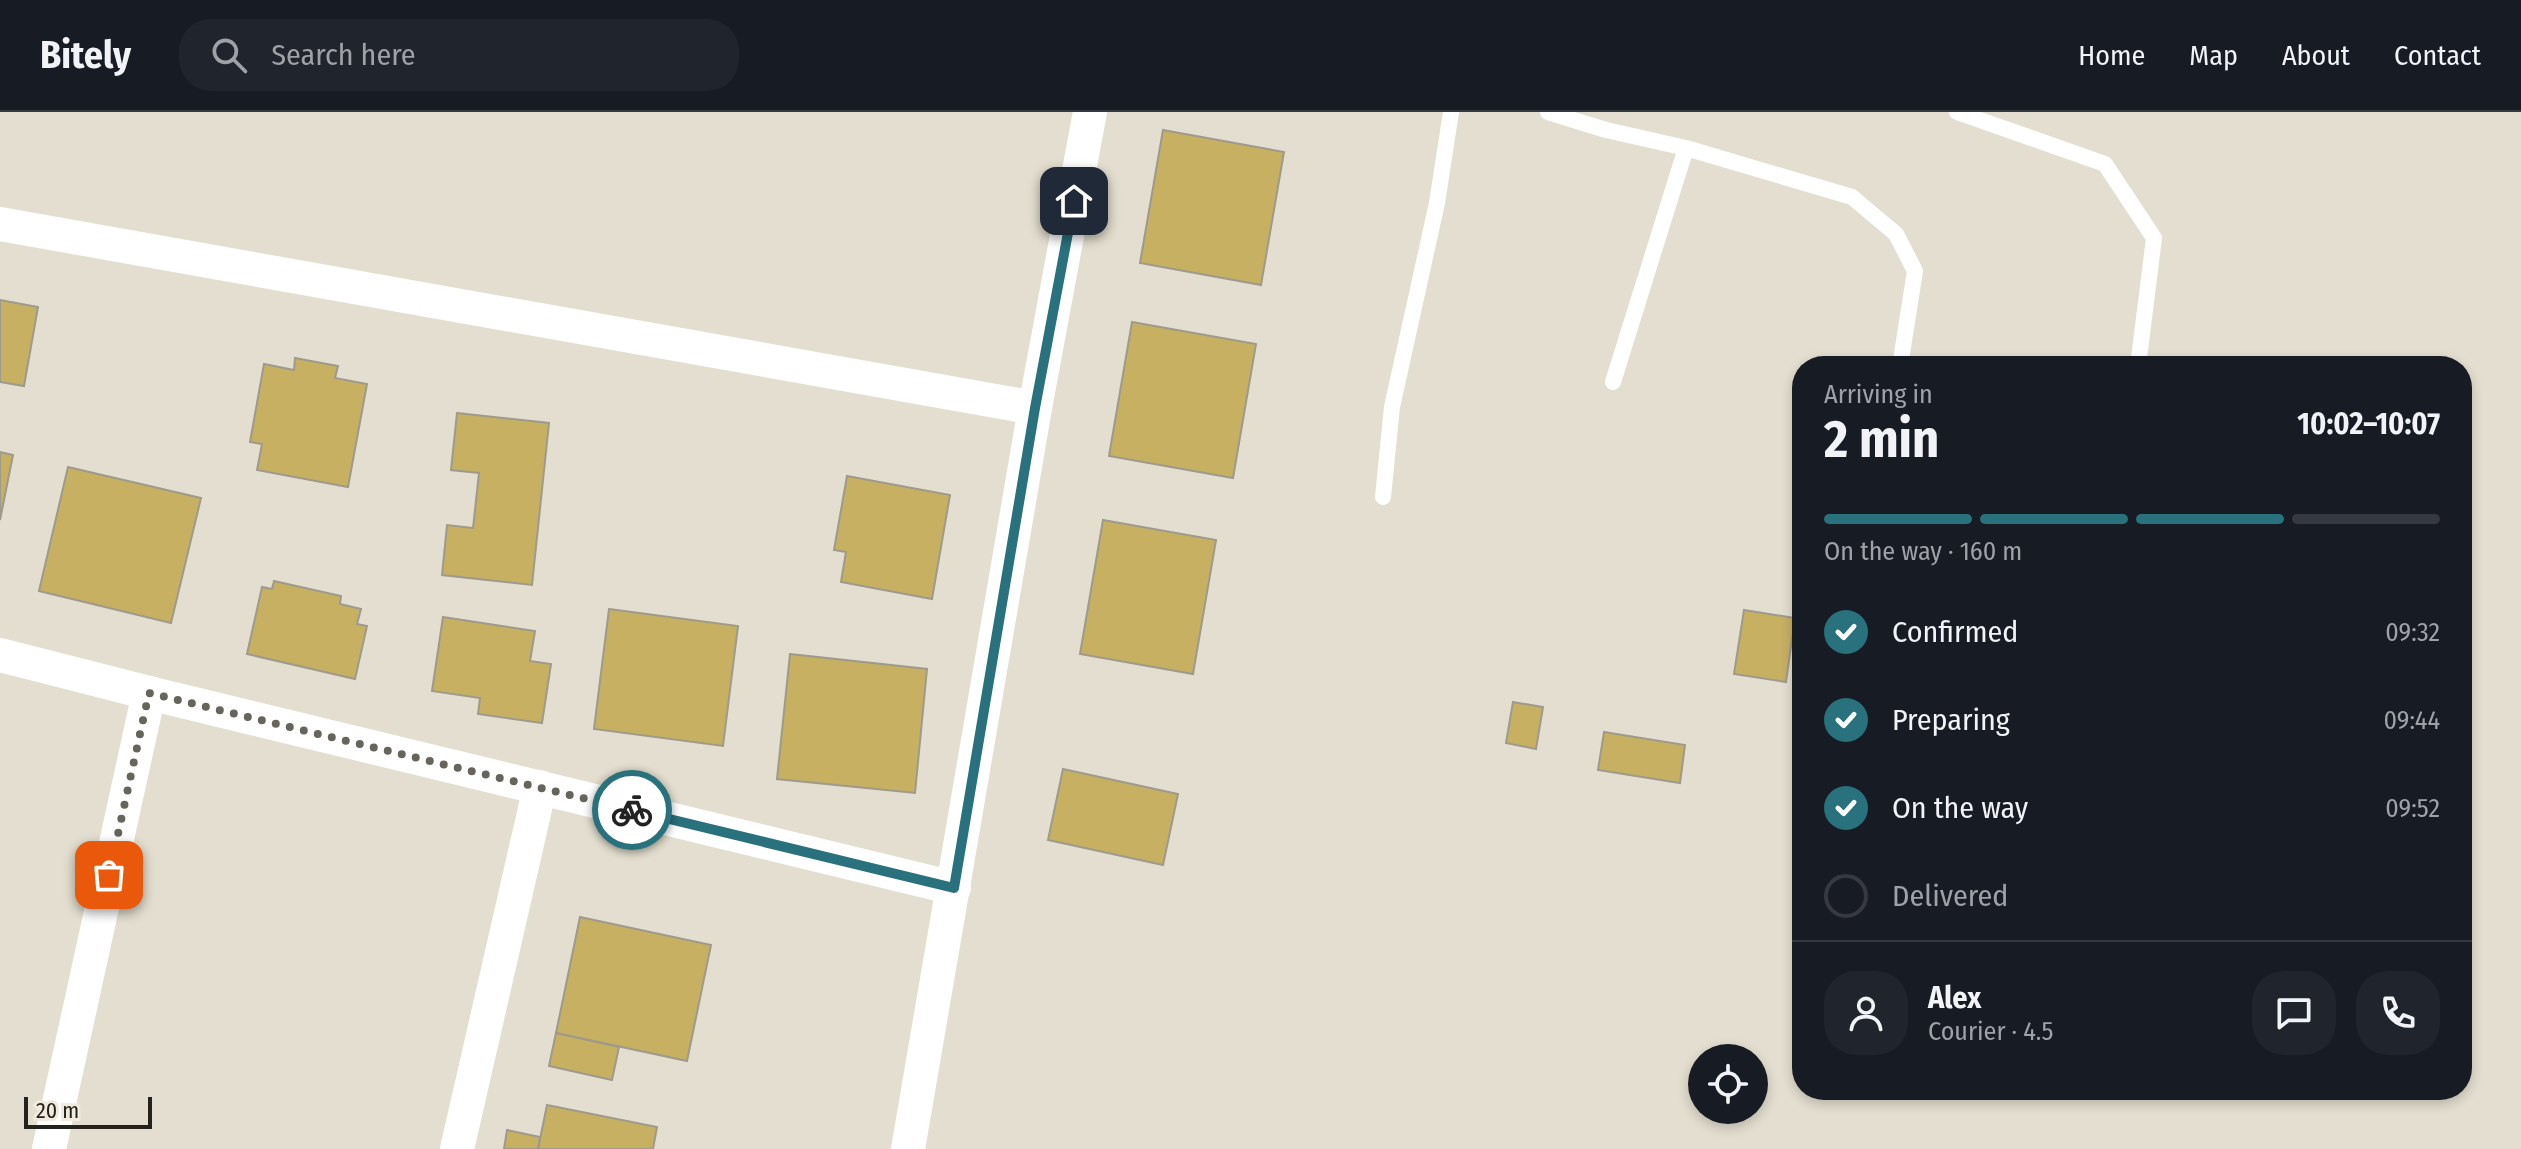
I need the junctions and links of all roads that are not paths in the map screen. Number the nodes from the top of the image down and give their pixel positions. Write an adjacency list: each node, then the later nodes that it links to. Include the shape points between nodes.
1 (1090, 112): 10 (street)
2 (1451, 112): 11 (lane, via 1437,203 1392,407)
3 (1548, 112): 5 (lane)
4 (1957, 112): 8 (lane, via 2105,164 2154,238)
5 (1686, 148): 7 (lane, via 1852,197 1896,234 1915,271); 9 (lane)
6 (0, 224): 10 (street)
7 (1902, 356)
8 (2139, 356)
9 (1613, 382)
10 (1035, 408): 15 (street)
11 (1383, 497)
12 (0, 655): 13 (street)
13 (149, 693): 14 (street); 16 (street)
14 (540, 787): 15 (street); 17 (street)
15 (954, 888): 18 (street)
16 (49, 1149)
17 (457, 1149)
18 (908, 1149)

